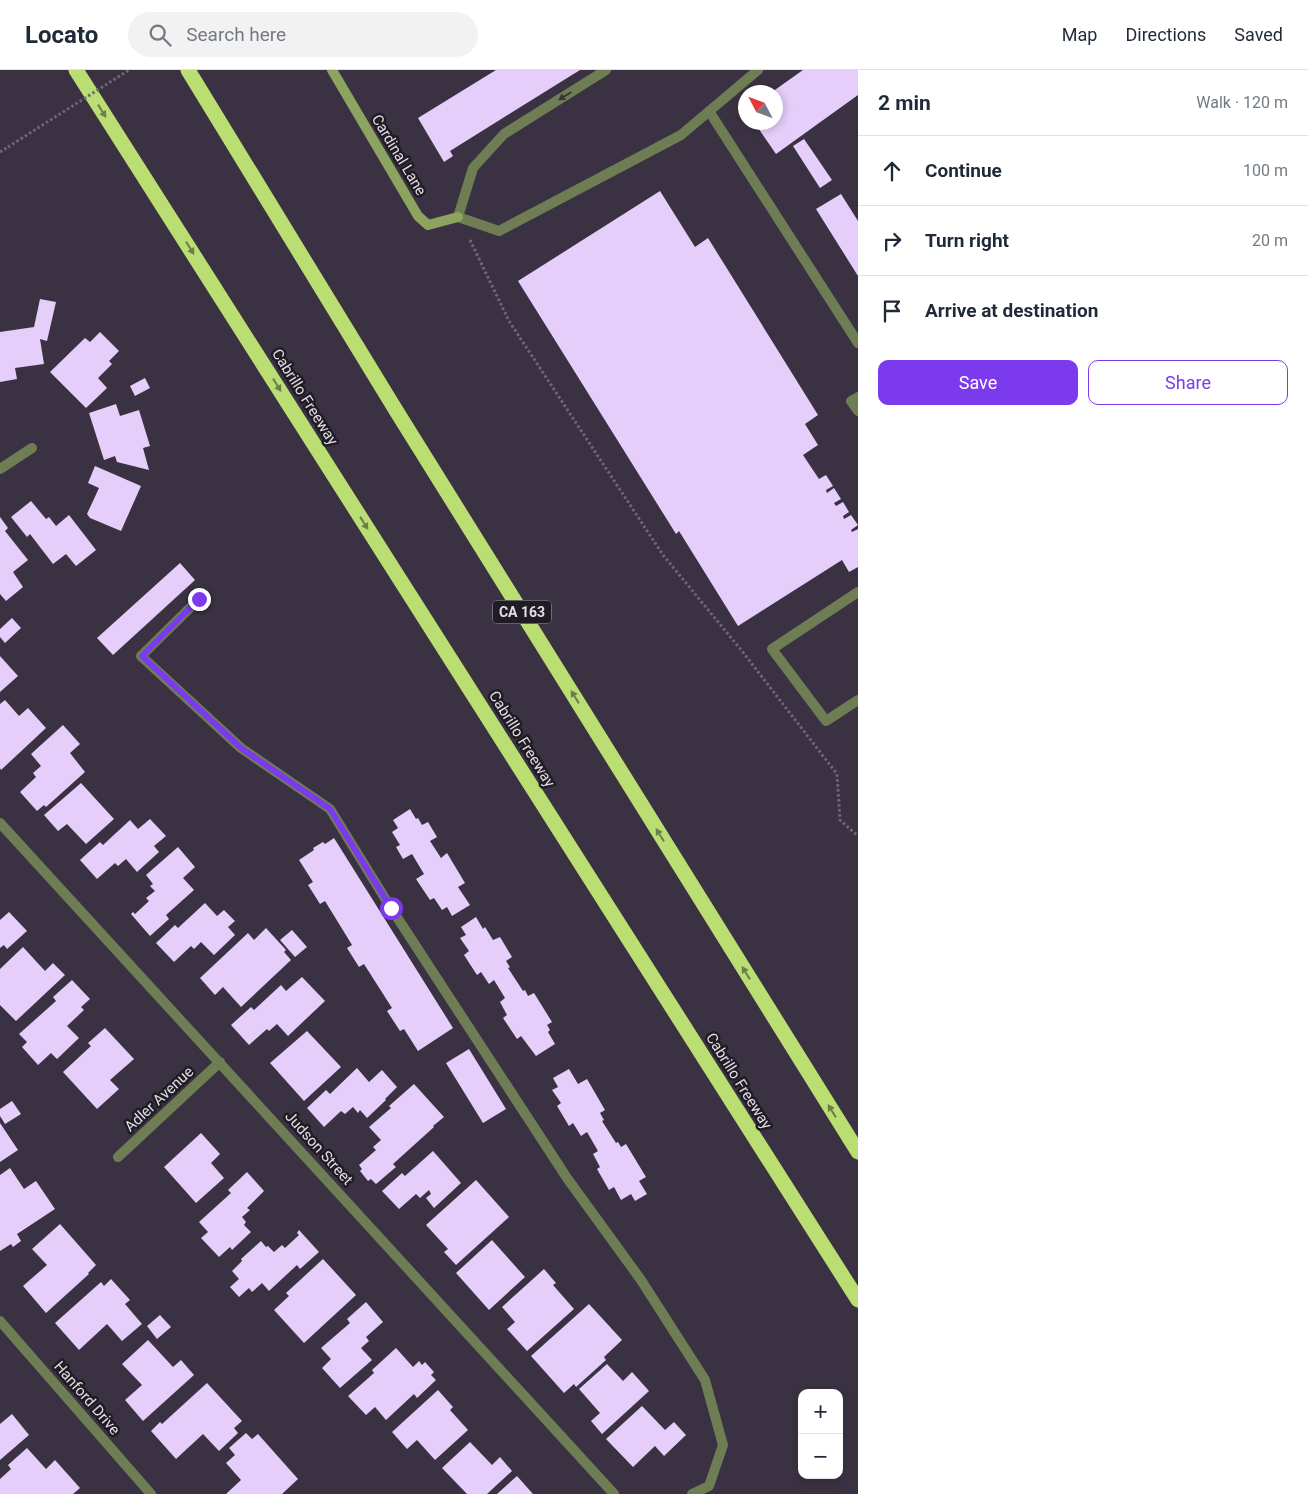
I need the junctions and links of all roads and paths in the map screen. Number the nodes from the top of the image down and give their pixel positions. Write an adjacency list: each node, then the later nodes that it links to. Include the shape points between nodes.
1 (76, 70): 23 (highway, Cabrillo Freeway, one-way to 23)
2 (129, 70): 8 (path, bridge)
3 (188, 70): 21 (highway, CA 163, one-way to 3)
4 (332, 70): 9 (street, Cardinal Lane, via 418,216 428,225)
5 (606, 70): 9 (street, one-way to 9, via 504,134 473,168)
6 (754, 71): 7 (street)
7 (709, 111): 9 (street, via 681,134 498,231); 10 (street)
8 (0, 152)
9 (458, 217): 19 (path, via 509,321 662,555 837,774 840,820)
10 (858, 342)
11 (858, 397): 12 (street, via 851,401)
12 (858, 411)
13 (32, 448): 14 (street)
14 (0, 469)
15 (858, 592): 17 (street, via 772,649 826,721)
16 (199, 599): 27 (street, via 142,656 241,748 330,809 567,1178 642,1280 705,1380 723,1445 709,1486)
17 (858, 700)
18 (0, 823): 20 (street, Judson Street)
19 (858, 836)
20 (220, 1062): 22 (street, Adler Avenue); 26 (street, Judson Street)
21 (858, 1152)
22 (118, 1157)
23 (858, 1300)
24 (0, 1321): 25 (street, Hanford Drive)
25 (151, 1494)
26 (614, 1494)
27 (692, 1494)

